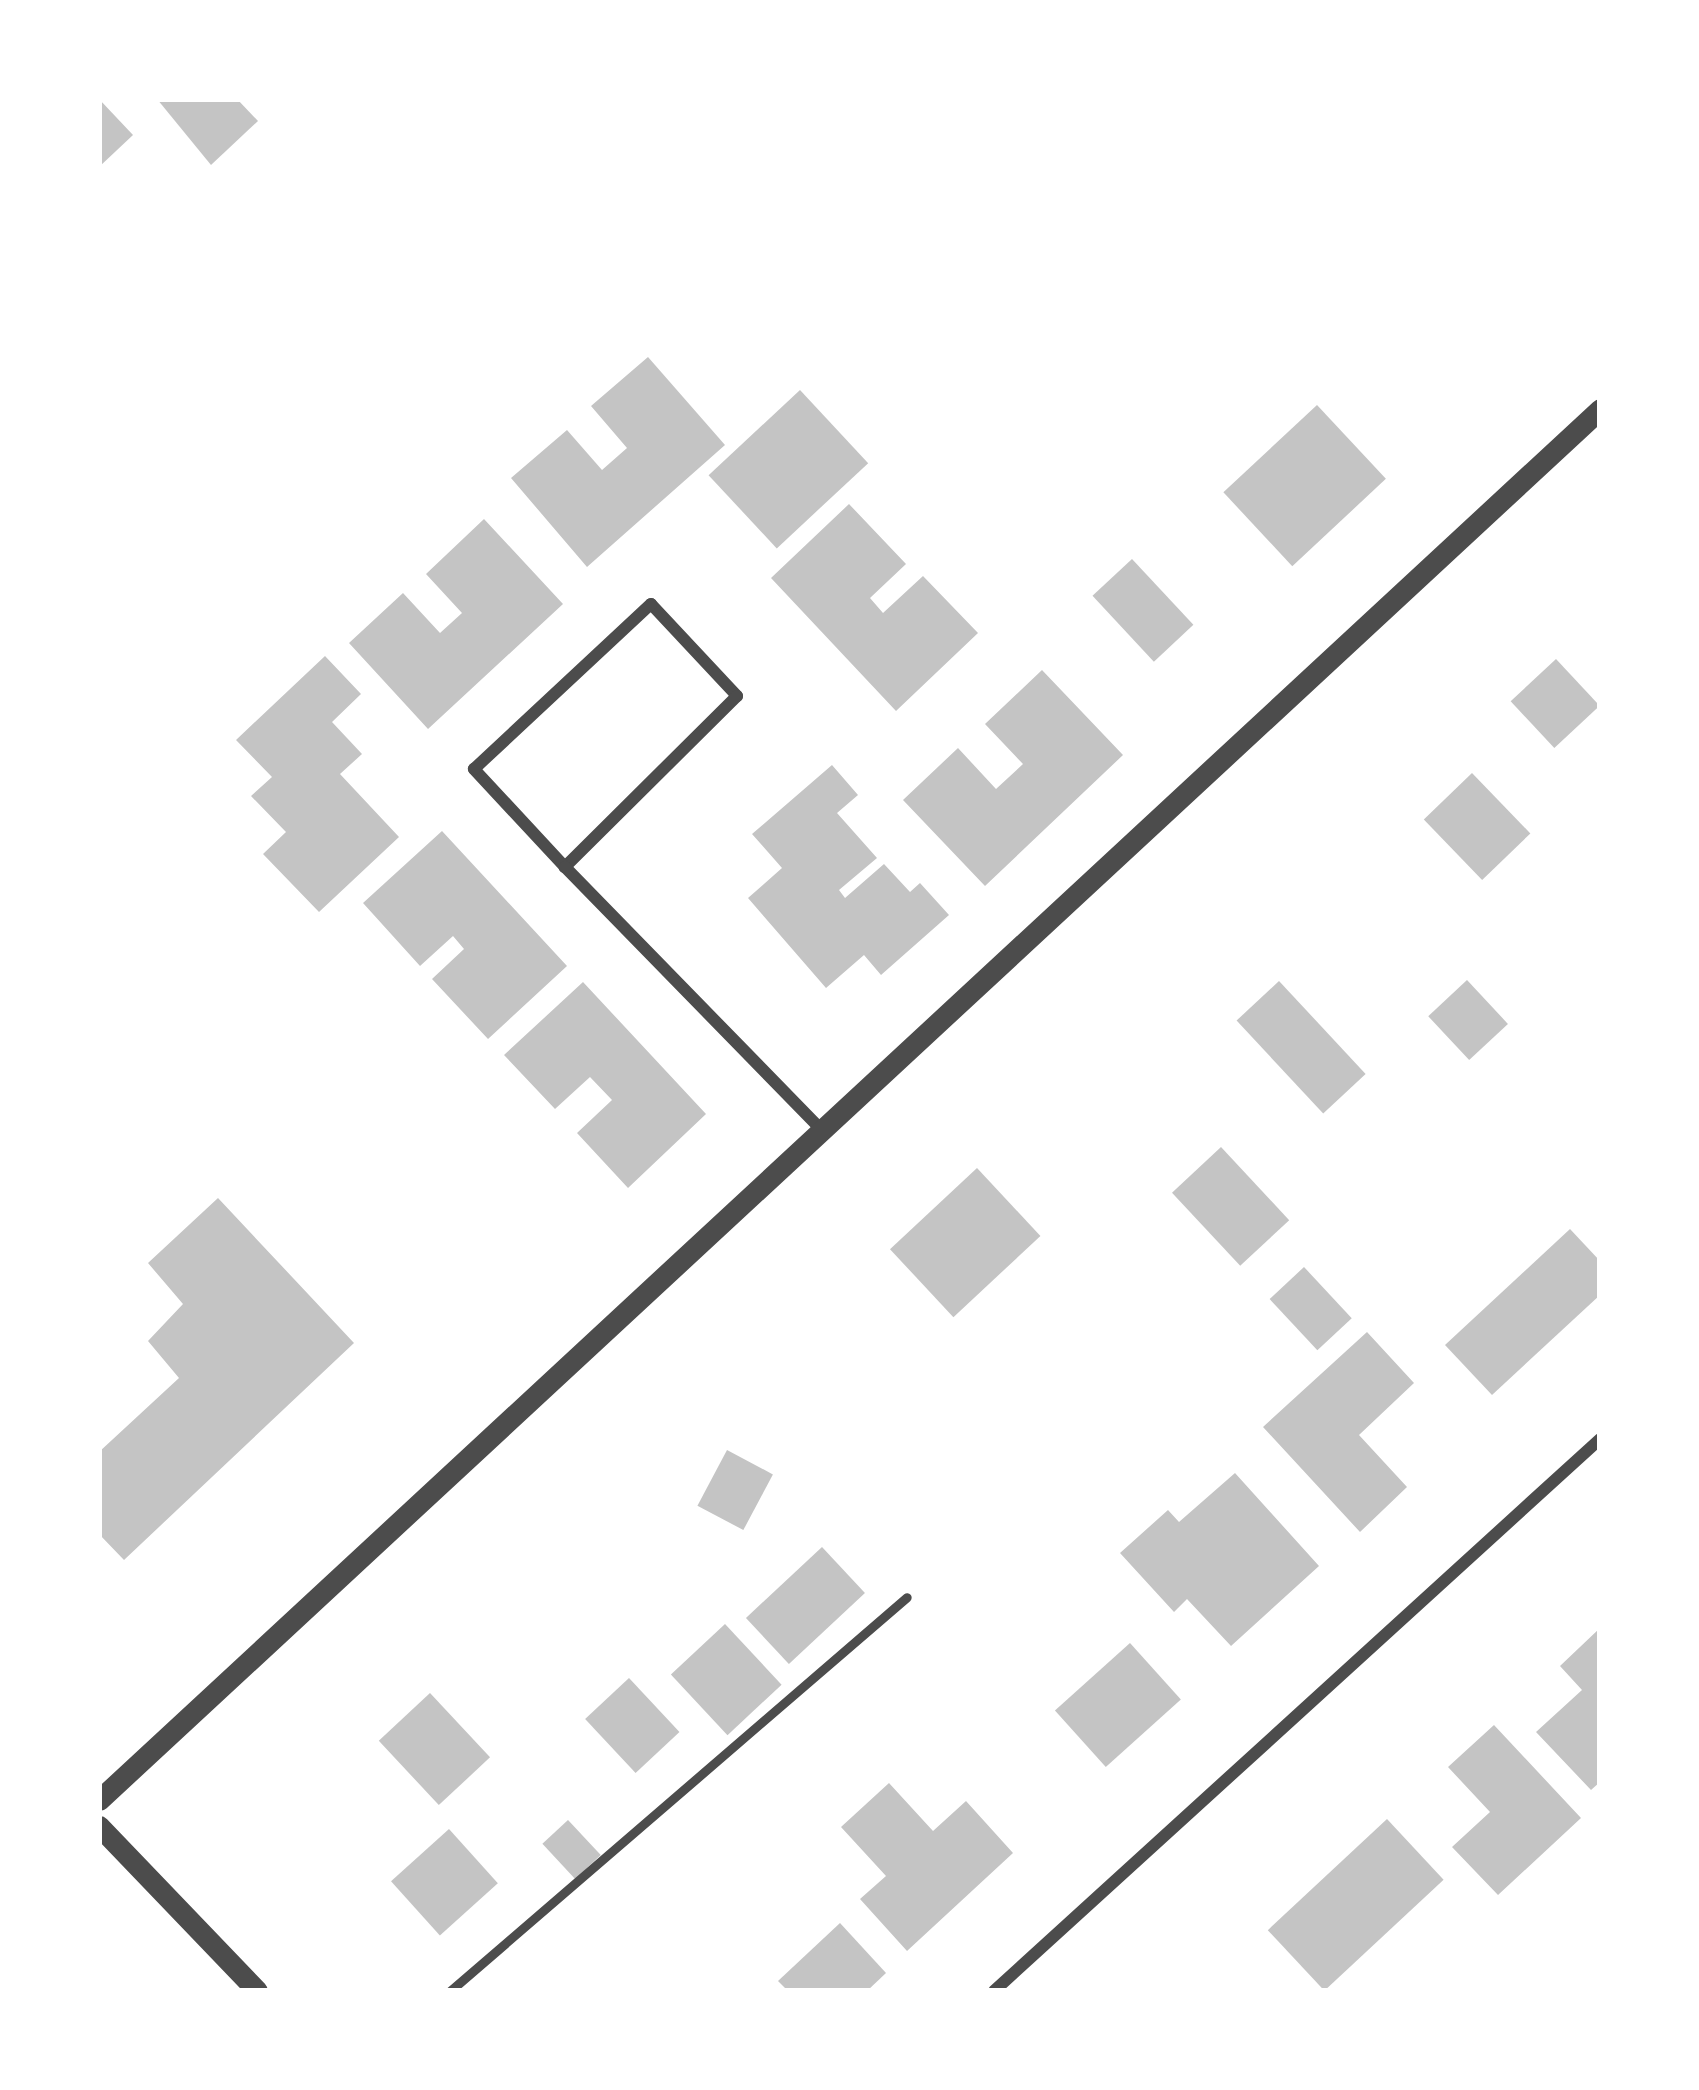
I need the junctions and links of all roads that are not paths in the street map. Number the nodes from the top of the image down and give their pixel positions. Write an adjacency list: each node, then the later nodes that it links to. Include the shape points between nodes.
1 (1600, 409): 3 (street)
2 (565, 867): 2 (street, via 474,769 651,604 737,696); 3 (street)
3 (822, 1130): 6 (street)
4 (1600, 1438): 10 (street)
5 (907, 1597): 9 (lane)
6 (99, 1799)
7 (99, 1826): 8 (street)
8 (256, 1991)
9 (450, 1991)
10 (994, 1991)

